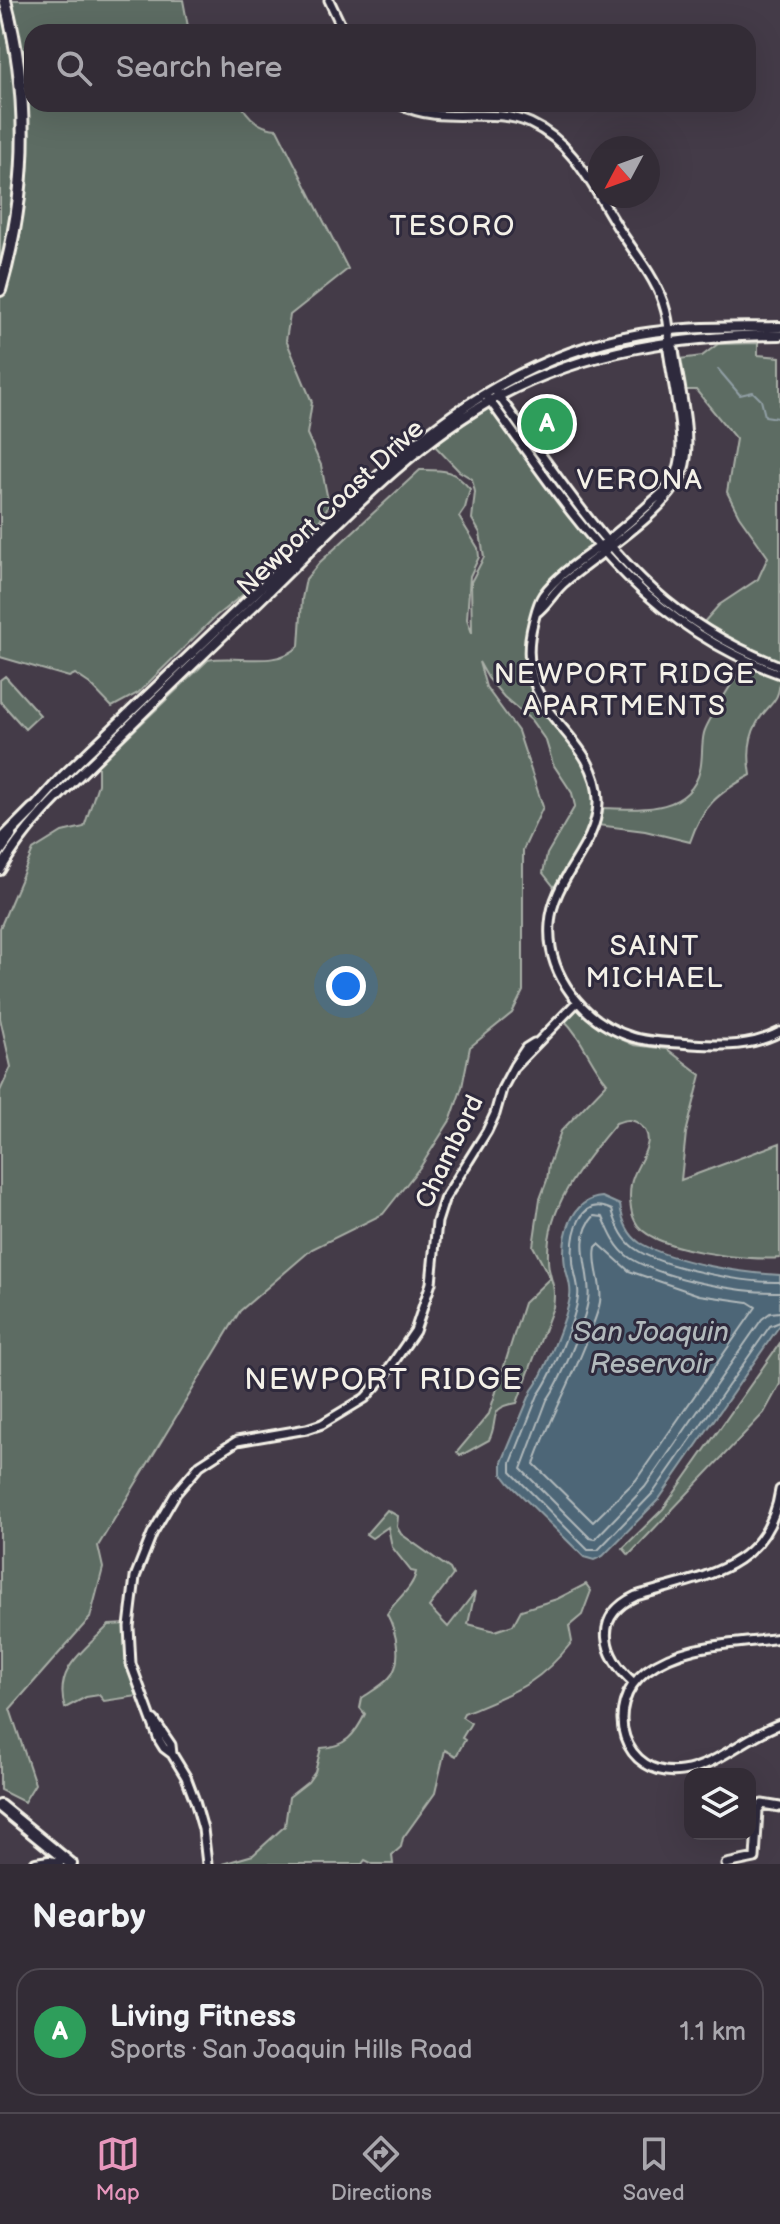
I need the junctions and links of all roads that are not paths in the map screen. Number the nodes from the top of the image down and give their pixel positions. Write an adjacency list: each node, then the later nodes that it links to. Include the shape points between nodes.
1 (5, 0): 5 (highway, via 23,107 22,171 19,212)
2 (329, 0): 3 (street)
3 (340, 24)
4 (416, 112): 8 (street, via 518,119 555,139 577,162 656,287)
5 (0, 290)
6 (780, 327): 8 (main road, Newport Coast Drive)
7 (780, 335): 8 (main road, Newport Coast Drive)
8 (669, 336): 9 (main road, Newport Coast Drive, via 559,368); 10 (street, via 684,415 685,466 669,495)
9 (492, 395): 10 (street); 13 (main road, Newport Coast Drive, via 409,447); 16 (main road, Newport Coast Drive, via 406,462 191,665 45,808)
10 (604, 547): 11 (street, via 698,625); 12 (street, via 634,585 676,620 717,647); 17 (street, via 536,613 528,657 543,704 588,761 597,789 592,835 557,891 549,926 556,969)
11 (780, 666)
12 (780, 674)
13 (33, 809): 14 (highway); 15 (main road, Newport Coast Drive)
14 (0, 842)
15 (0, 852)
16 (0, 870)
17 (577, 1002): 18 (street, via 613,1029 648,1041 732,1046); 28 (street, Chambord, via 513,1068 487,1131 444,1200 431,1283 415,1331 399,1358 365,1398 337,1417 307,1429 237,1441 200,1465 152,1534 135,1577 131,1664 164,1748 186,1777 203,1829)
18 (780, 1032)
19 (780, 1490): 21 (street, via 766,1533 740,1560 636,1596 614,1614 607,1631 609,1654)
20 (780, 1638): 21 (street, via 698,1648 654,1666)
21 (634, 1683): 22 (street, via 622,1705 623,1733 636,1755 660,1770 697,1768)
22 (780, 1724)
23 (0, 1806): 27 (highway)
24 (780, 1807): 29 (street, via 762,1804 758,1810 755,1858)
25 (36, 1864): 26 (highway)
26 (58, 1864)
27 (71, 1864)
28 (207, 1864)
29 (726, 1864)

